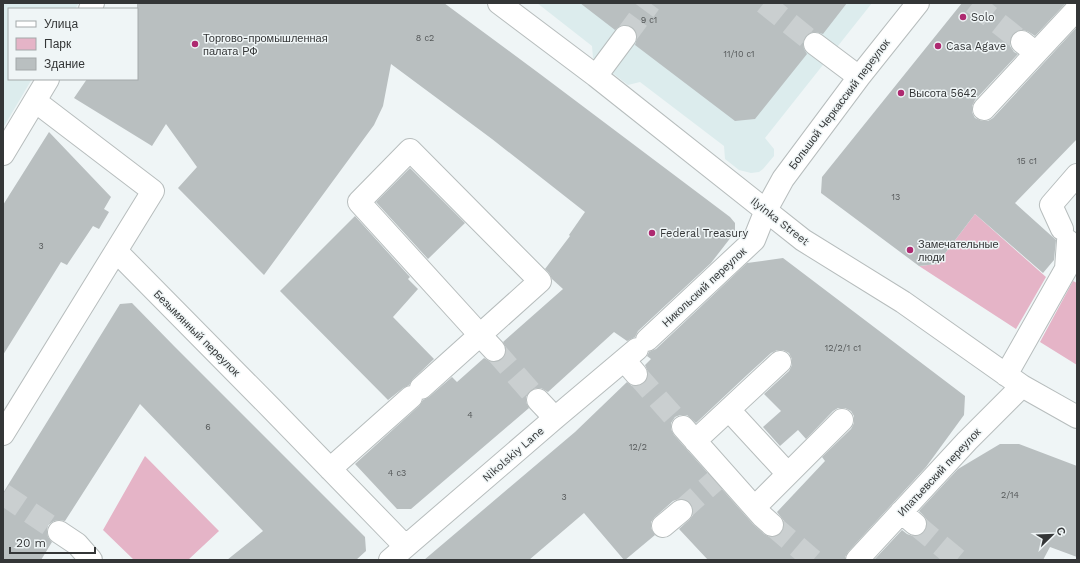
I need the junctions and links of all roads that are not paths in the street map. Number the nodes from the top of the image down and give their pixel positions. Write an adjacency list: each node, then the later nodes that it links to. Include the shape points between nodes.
1 (499, 3): 6 (street, Ilyinka Street)
2 (918, 3): 7 (street, Большой Черкасский переулок)
3 (1077, 9): 10 (street, via 1029,48)
4 (625, 37): 6 (street)
5 (815, 44): 7 (street)
6 (596, 76): 13 (street, Ilyinka Street)
7 (859, 77): 13 (street, Большой Черкасский переулок, via 783,179)
8 (47, 80): 9 (street)
9 (35, 101): 11 (street); 14 (street, via 153,191)
10 (984, 109)
11 (3, 154)
12 (1077, 174): 18 (street, Ипатьевский переулок, via 1051,205 1065,235 1066,269)
13 (766, 210): 16 (street, Никольский переулок, via 754,240); 18 (street, Ilyinka Street, via 803,240 903,302)
14 (116, 252): 24 (street); 25 (street, Безымянный переулок)
15 (487, 343): 15 (street, via 359,202 410,150 540,282); 25 (street, via 416,392)
16 (636, 356): 22 (street, Nikolskiy Lane)
17 (780, 362): 20 (street)
18 (1014, 381): 21 (street, Ilyinka Street); 34 (street, Ипатьевский переулок, via 908,518)
19 (538, 400): 22 (street)
20 (729, 410): 26 (street); 27 (street, via 689,434 720,476)
21 (1077, 417)
22 (554, 418): 32 (street, Nikolskiy Lane)
23 (842, 420): 26 (street)
24 (3, 434)
25 (330, 469): 32 (street, Безымянный переулок)
26 (788, 474): 27 (street)
27 (755, 507): 29 (street)
28 (681, 511): 30 (street)
29 (772, 525)
30 (663, 526)
31 (59, 532): 33 (street, via 77,544)
32 (398, 553)
33 (91, 560)
34 (857, 560)

